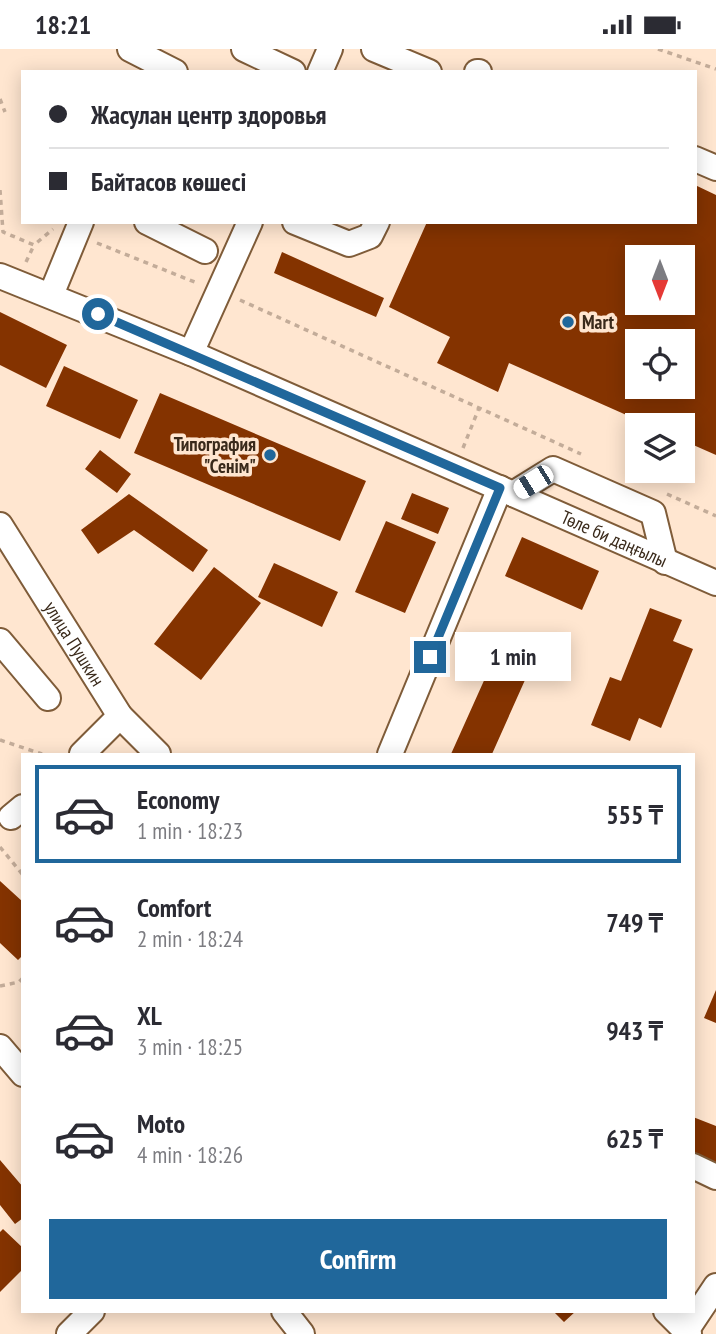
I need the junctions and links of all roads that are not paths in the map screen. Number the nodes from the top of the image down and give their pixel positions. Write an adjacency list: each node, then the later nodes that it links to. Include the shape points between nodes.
1 (130, 49): 5 (street)
2 (244, 49): 6 (street)
3 (330, 49): 7 (street)
4 (374, 49): 8 (street)
5 (171, 70)
6 (289, 70)
7 (321, 70)
8 (424, 70)
9 (697, 160): 10 (street)
10 (716, 168)
11 (152, 224): 16 (street)
12 (249, 224): 19 (street)
13 (300, 224): 14 (street, via 349,244 370,236)
14 (376, 224)
15 (78, 228): 18 (street)
16 (205, 251)
17 (0, 276): 18 (street, Төле би даңғылы)
18 (51, 295): 19 (street, Төле би даңғылы)
19 (191, 353): 20 (street, Төле би даңғылы)
20 (506, 491): 23 (street, Төле би даңғылы); 23 (street, via 553,469 653,513); 30 (street)
21 (0, 525): 22 (street, улица Пушкин)
22 (7, 555): 27 (street, улица Пушкин)
23 (665, 562): 24 (street, Төле би даңғылы)
24 (716, 583)
25 (0, 641): 26 (street)
26 (48, 698)
27 (120, 716): 28 (street); 29 (street, улица Пушкин)
28 (83, 753)
29 (157, 753)
30 (390, 753)
31 (0, 1047): 32 (street)
32 (21, 1072)
33 (695, 1167): 34 (street)
34 (716, 1177)
35 (716, 1286): 39 (street)
36 (90, 1313): 40 (street)
37 (286, 1313): 41 (street)
38 (668, 1313): 39 (street)
39 (687, 1333)
40 (69, 1334)
41 (302, 1334)

